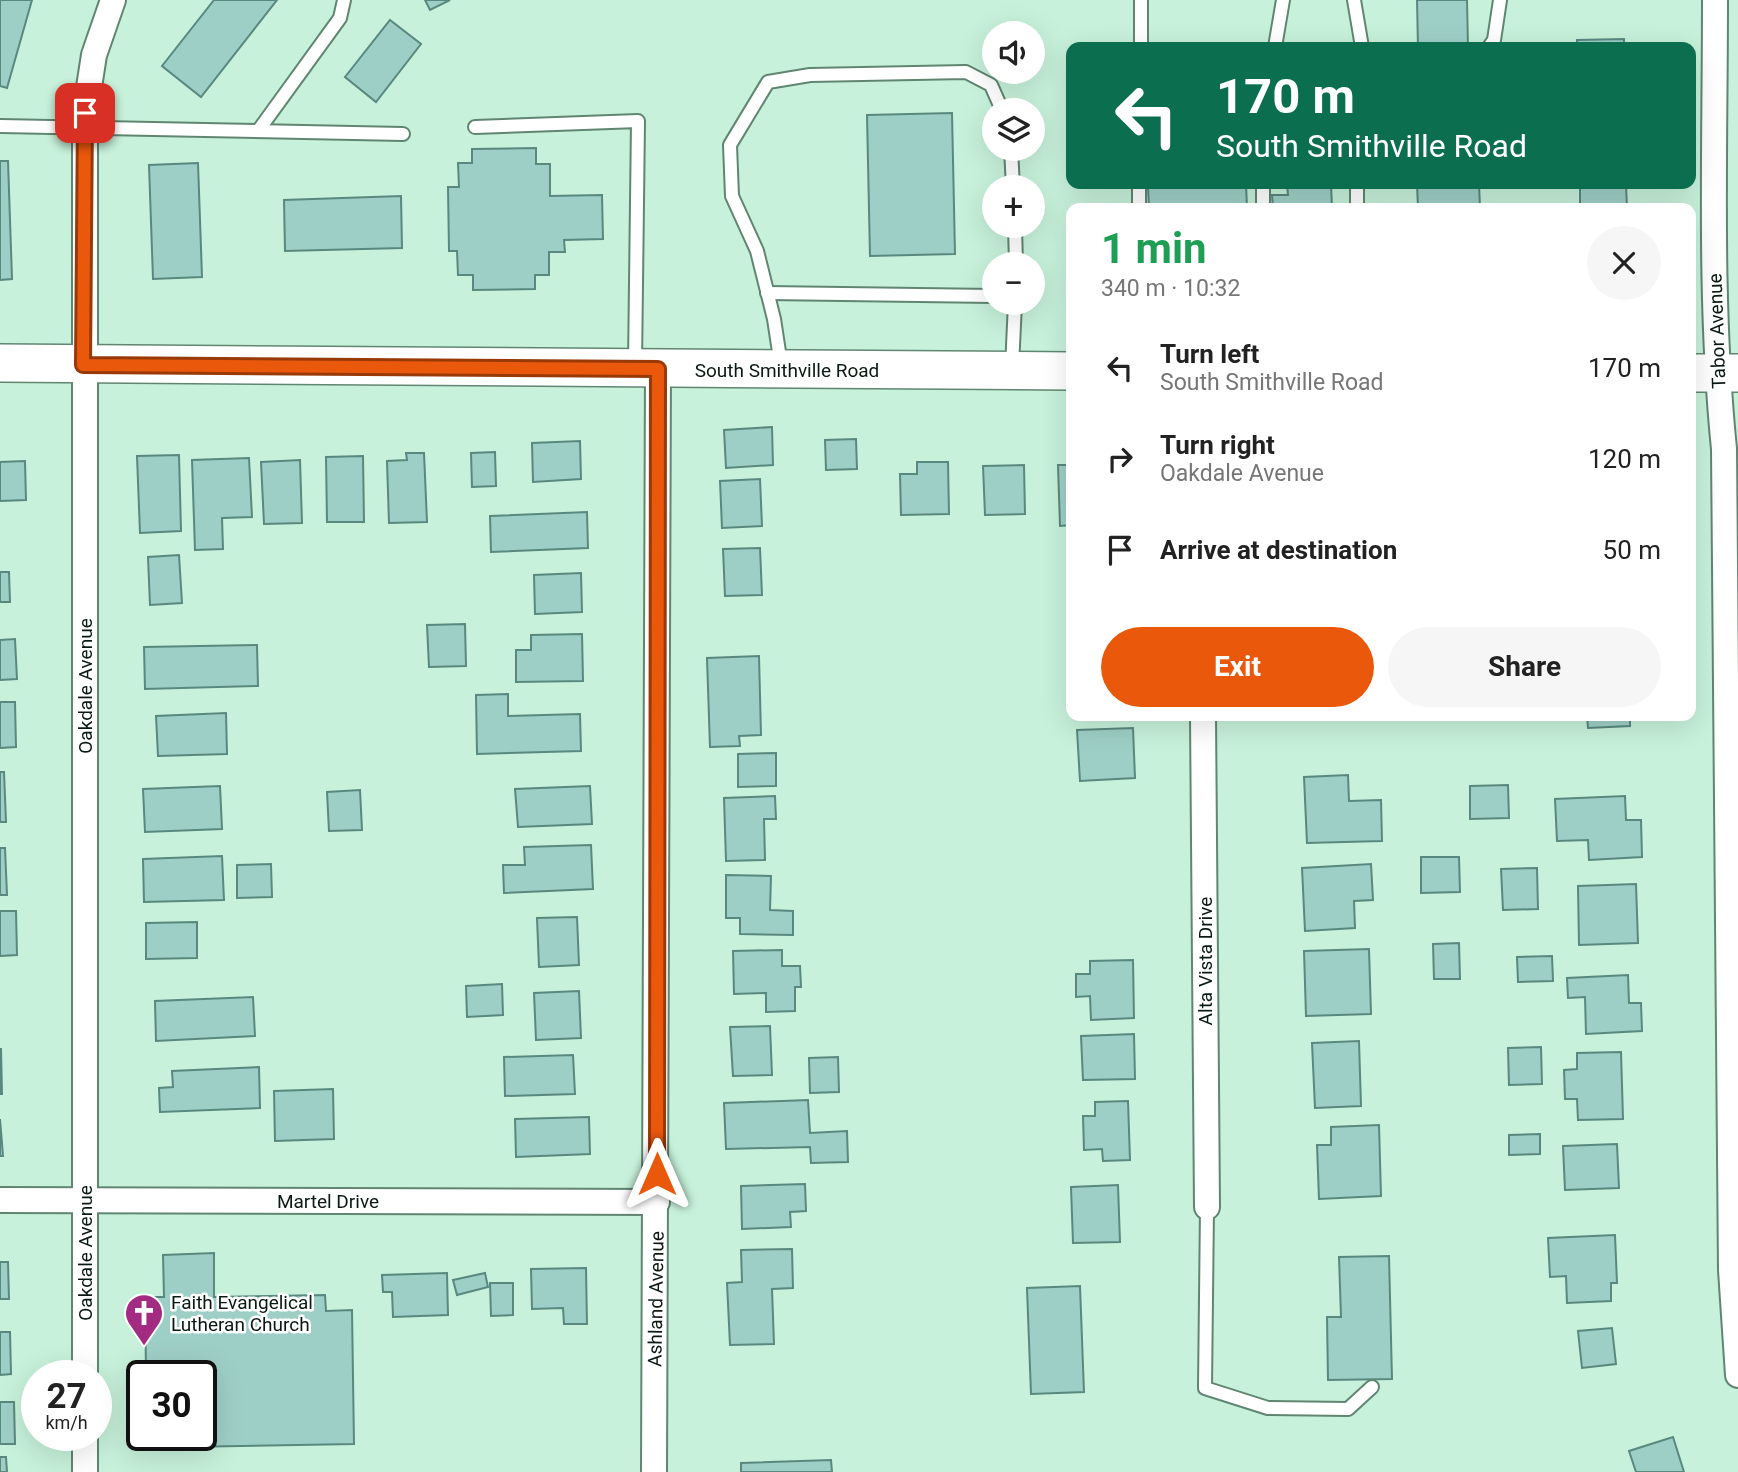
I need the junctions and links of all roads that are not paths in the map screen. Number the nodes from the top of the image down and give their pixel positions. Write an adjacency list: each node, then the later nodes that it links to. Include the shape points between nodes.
1 (113, 0): 15 (street, Oakdale Avenue, via 94,55)
2 (344, 0): 16 (lane, via 340,18)
3 (1141, 0): 8 (lane)
4 (1283, 0): 9 (lane)
5 (1354, 0): 10 (lane)
6 (1500, 0): 11 (lane)
7 (1715, 0): 27 (street, Tabor Avenue)
8 (1141, 42)
9 (1276, 42)
10 (1361, 42)
11 (1493, 42)
12 (997, 98): 18 (lane, via 991,85 966,72 810,75 768,82 730,145 732,196 757,251)
13 (0, 126): 15 (lane)
14 (475, 127): 23 (lane, via 638,121)
15 (85, 128): 16 (lane); 22 (street, Oakdale Avenue)
16 (258, 131): 17 (lane)
17 (403, 134)
18 (767, 293): 19 (lane); 24 (lane)
19 (982, 296)
20 (1014, 315): 25 (lane)
21 (0, 363): 22 (main road, South Smithville Road)
22 (83, 365): 23 (main road, South Smithville Road); 30 (street, Oakdale Avenue)
23 (647, 369): 24 (main road, South Smithville Road); 31 (street, Ashland Avenue)
24 (782, 370): 25 (main road, South Smithville Road)
25 (1012, 371): 26 (main road, South Smithville Road)
26 (1066, 371)
27 (1715, 373): 33 (street, Tabor Avenue, via 1724,449)
28 (1203, 721): 32 (street, Alta Vista Drive)
29 (0, 1200): 30 (street, Martel Drive)
30 (84, 1201): 31 (street, Martel Drive); 34 (street, Oakdale Avenue)
31 (657, 1202): 39 (street, Ashland Avenue)
32 (1207, 1207): 36 (lane, via 1205,1388 1268,1408 1348,1409)
33 (1734, 1270): 35 (street, Tabor Avenue)
34 (85, 1360)
35 (1738, 1375)
36 (1371, 1387)
37 (85, 1451): 38 (street)
38 (85, 1472)
39 (654, 1472)

